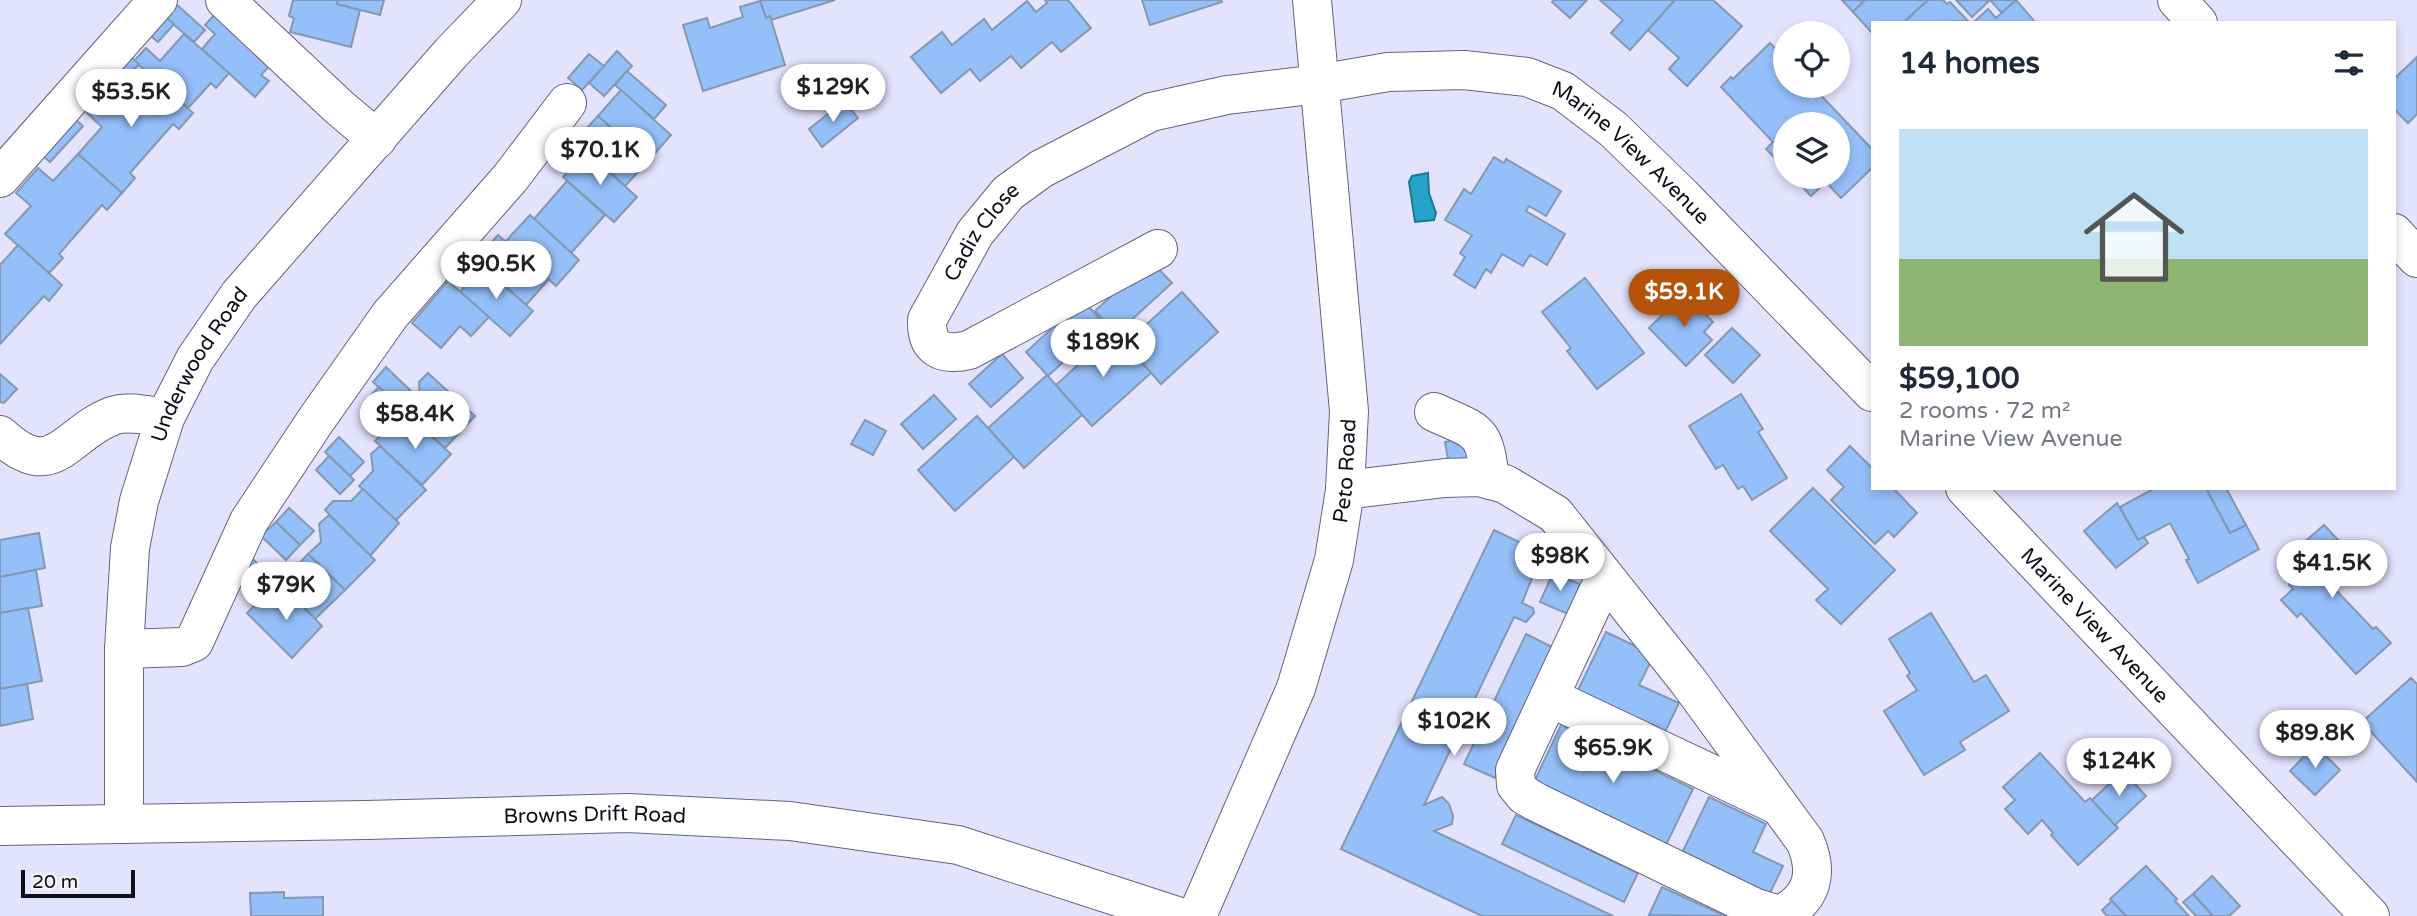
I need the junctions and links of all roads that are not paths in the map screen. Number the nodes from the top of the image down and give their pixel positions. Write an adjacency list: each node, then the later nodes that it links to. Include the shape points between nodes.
1 (158, 0): 10 (street)
2 (225, 0): 9 (street)
3 (502, 0): 9 (street, Underwood Road)
4 (1312, 0): 7 (street, Peto Road)
5 (2177, 0): 6 (street)
6 (2196, 21)
7 (1319, 85): 12 (street, Cadiz Close, via 1227,94 1151,112 1041,169 1008,193 975,233 927,320 928,335 938,349 953,354 969,350); 14 (street, Marine View Avenue, via 1388,72 1464,70 1527,77 1563,91 1613,129 1682,196); 19 (street, Peto Road, via 1349,411)
8 (567, 103): 22 (street, via 511,177 390,315 323,410 249,521 194,642 182,647)
9 (377, 139): 16 (street, Underwood Road, via 239,296 195,359)
10 (0, 178)
11 (2396, 235): 13 (street)
12 (1158, 249)
13 (2417, 258)
14 (1871, 391)
15 (1434, 412): 18 (street, via 1482,439)
16 (165, 418): 17 (street, via 121,414 64,448 37,456 23,454); 22 (street, Underwood Road, via 139,501 130,548)
17 (0, 435)
18 (1490, 480): 19 (street, via 1445,478); 21 (street, via 1525,494 1555,514)
19 (1345, 490): 28 (street, Peto Road, via 1334,560 1296,688)
20 (1967, 490): 29 (street, Marine View Avenue)
21 (1605, 577): 23 (street); 24 (street)
22 (124, 649): 25 (street, Underwood Road)
23 (1549, 697): 24 (street); 24 (street, via 1515,769 1516,785 1524,795 1756,908 1780,915 1801,901 1813,871 1805,841)
24 (1780, 806)
25 (124, 824): 26 (street, Browns Drift Road); 27 (street, Browns Drift Road, via 626,813 790,821 958,845)
26 (0, 826)
27 (1177, 916)
28 (1197, 916)
29 (2370, 916)

